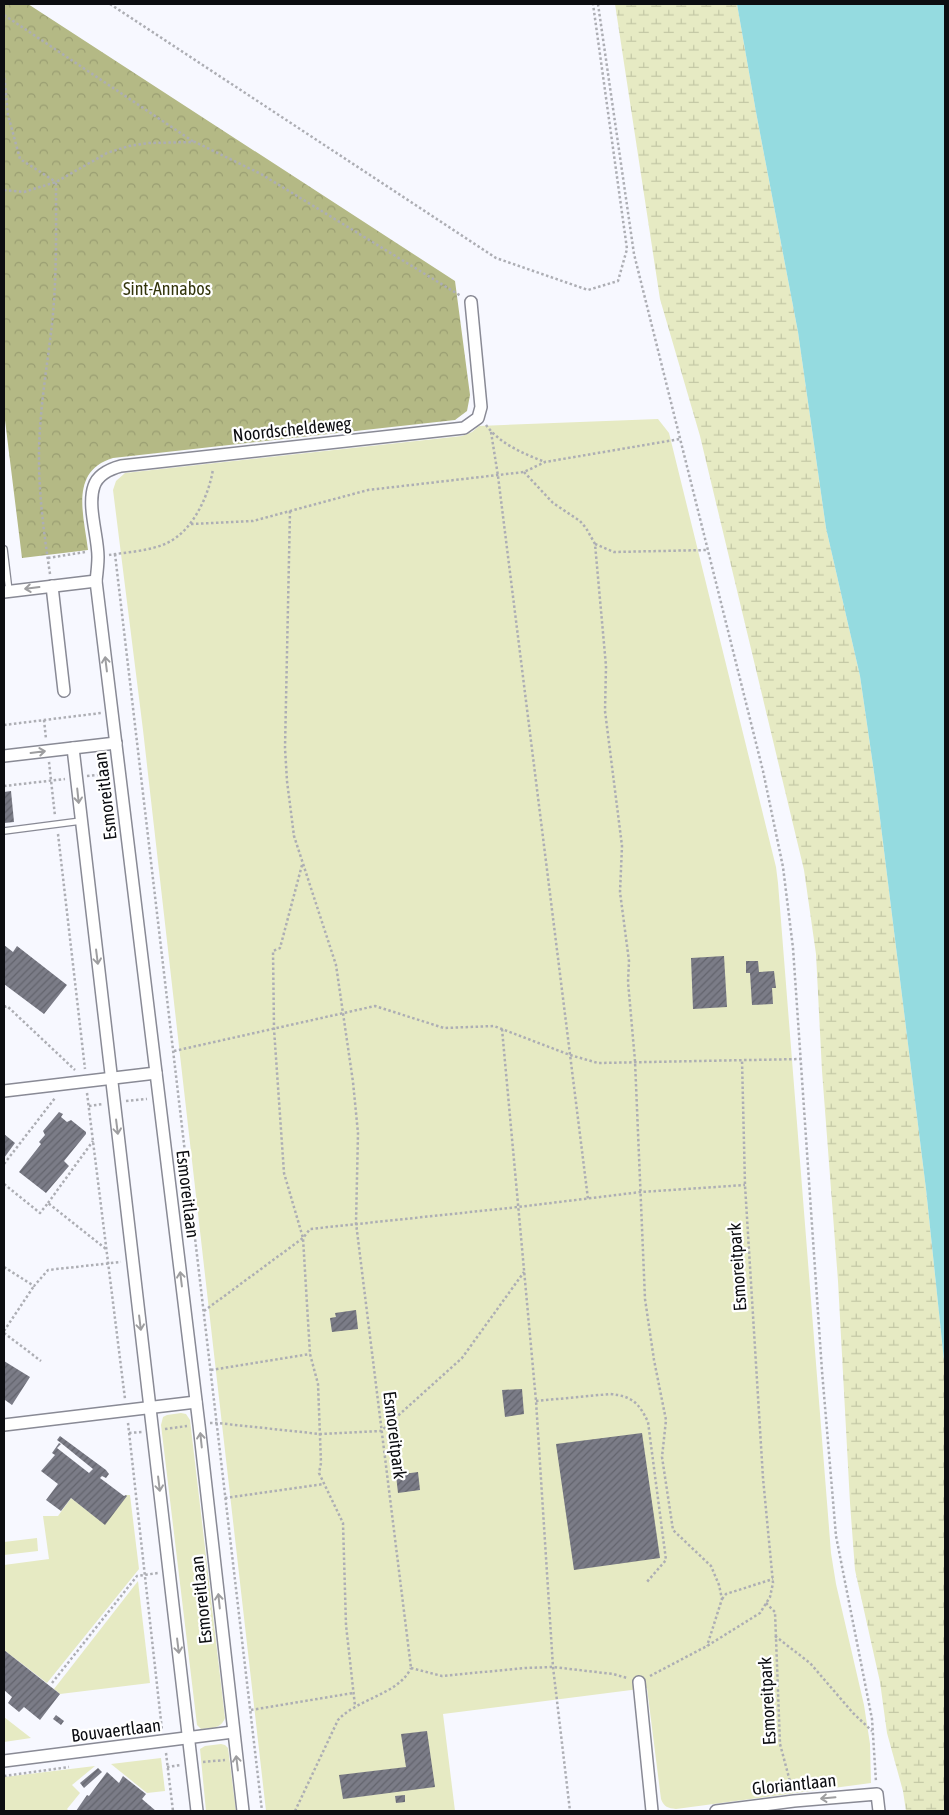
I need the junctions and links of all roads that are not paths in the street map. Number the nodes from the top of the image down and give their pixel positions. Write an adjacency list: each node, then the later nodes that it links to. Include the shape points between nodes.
1 (471, 302): 3 (street, Noordscheldeweg, via 481,400 478,418 469,426 111,469 94,485 92,496 98,556)
2 (4, 549): 5 (lane)
3 (96, 581): 4 (street); 7 (street, Esmoreitlaan, one-way to 3)
4 (52, 586): 5 (street, one-way to 5); 6 (street)
5 (6, 592)
6 (64, 691)
7 (116, 743): 8 (street); 12 (street, Esmoreitlaan)
8 (73, 748): 9 (street, one-way to 8); 10 (street, Esmoreitlaan, one-way to 10)
9 (4, 756)
10 (81, 821): 11 (lane); 13 (street, Esmoreitlaan, one-way to 13)
11 (4, 831)
12 (156, 1073): 13 (street); 15 (street, Esmoreitlaan, one-way to 12)
13 (111, 1078): 14 (street, via 87,1087); 16 (street, Esmoreitlaan, one-way to 16)
14 (4, 1091)
15 (196, 1402): 16 (street); 19 (street, Esmoreitlaan, one-way to 15)
16 (150, 1407): 17 (street, via 127,1415); 20 (street, Esmoreitlaan, one-way to 20)
17 (4, 1425)
18 (639, 1682): 24 (street)
19 (233, 1732): 20 (street, Bouvaertlaan); 23 (street, Esmoreitlaan, one-way to 19)
20 (189, 1738): 21 (street, Bouvaertlaan, via 165,1747); 22 (street, Esmoreitlaan)
21 (4, 1762)
22 (197, 1811)
23 (243, 1811)
24 (652, 1811)
25 (716, 1811): 26 (street, Gloriantlaan, one-way to 25, via 877,1794)
26 (879, 1811)

